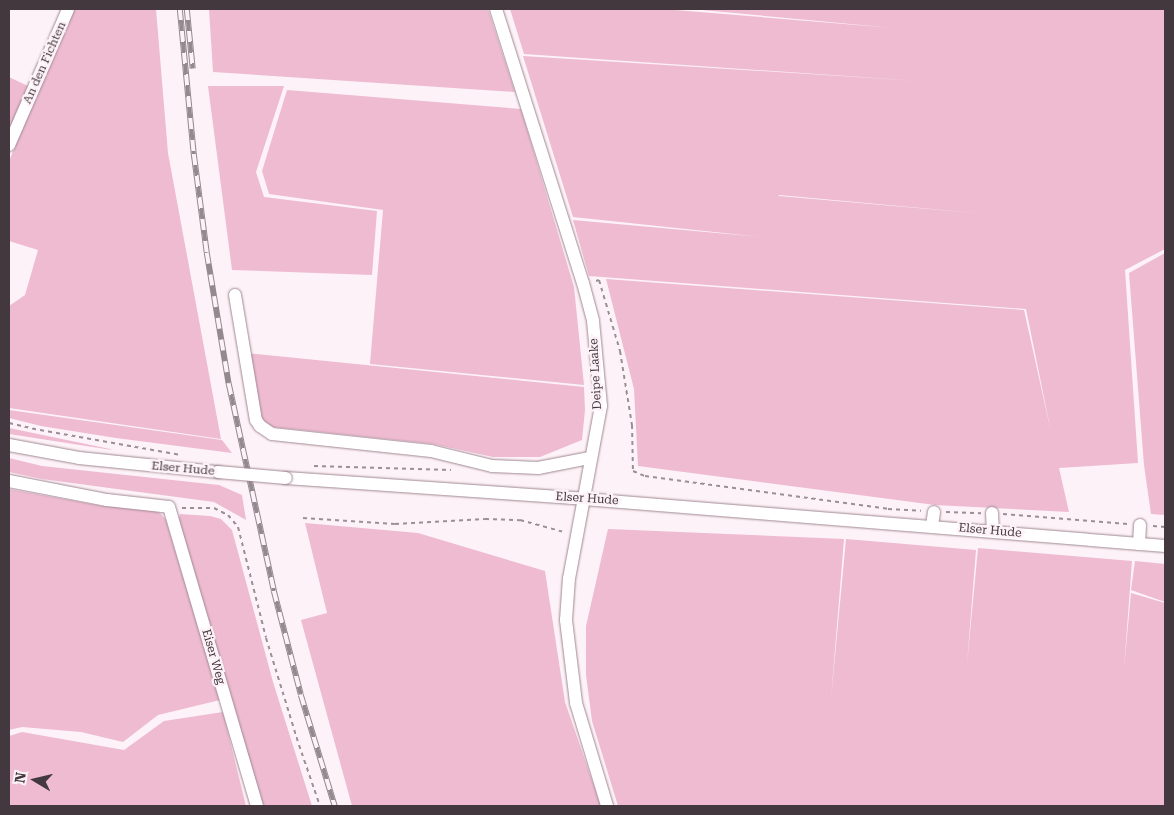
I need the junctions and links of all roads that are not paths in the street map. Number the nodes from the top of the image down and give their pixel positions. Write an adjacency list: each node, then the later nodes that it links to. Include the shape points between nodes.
1 (68, 9): 3 (street, An den Fichten)
2 (496, 9): 6 (street, Deipe Laake, via 593,321 601,406)
3 (9, 145)
4 (235, 295): 6 (street, via 256,420 272,434 431,451 492,466 538,468)
5 (9, 445): 8 (street, Elser Hude, bridge, via 79,458 218,472)
6 (590, 458): 8 (street, Deipe Laake)
7 (9, 481): 16 (street, Eiser Weg, via 99,499 169,507)
8 (584, 499): 12 (street, Elser Hude); 17 (street, Deipe Laake, via 569,578 567,630 576,703)
9 (934, 512): 12 (street)
10 (992, 513): 13 (street)
11 (1140, 525): 14 (street)
12 (932, 526): 13 (street, Elser Hude)
13 (993, 531): 14 (street, Elser Hude)
14 (1138, 544): 15 (street, Elser Hude)
15 (1165, 546)
16 (257, 806)
17 (607, 806)

